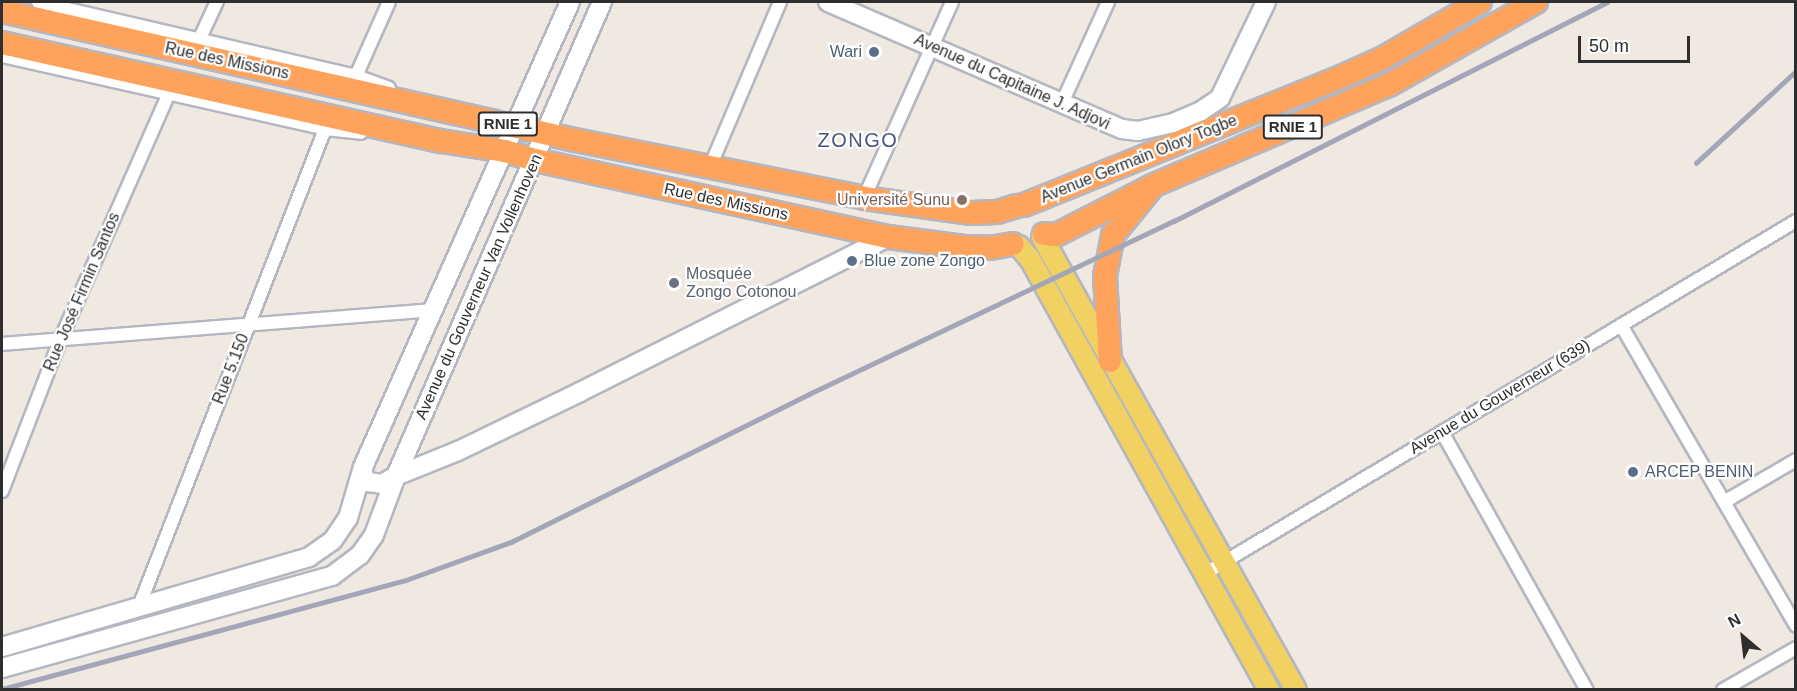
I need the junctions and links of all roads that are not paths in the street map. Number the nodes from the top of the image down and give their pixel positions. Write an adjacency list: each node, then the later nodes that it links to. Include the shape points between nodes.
1 (38, 2): 14 (street, Rue des Missions)
2 (217, 2): 14 (street)
3 (389, 2): 17 (street)
4 (570, 2): 21 (main road, Avenue du Gouverneur Van Vollenhoven)
5 (602, 2): 23 (main road, Avenue du Gouverneur Van Vollenhoven)
6 (780, 2): 27 (street)
7 (828, 2): 15 (main road, Avenue du Capitaine J. Adjovi)
8 (952, 2): 15 (street)
9 (1108, 2): 19 (street)
10 (1266, 2): 19 (main road, Avenue du Capitaine J. Adjovi, via 1226,88 1220,98 1201,111 1158,128 1138,131 1122,129)
11 (1480, 2): 30 (highway, Avenue Germain Olory Togbe / RNIE 1, via 1383,58 1343,76)
12 (1536, 2): 28 (highway, Avenue Germain Olory Togbe / RNIE 1, via 1389,86)
13 (2, 11): 20 (highway, Rue des Missions / RNIE 1)
14 (200, 39): 17 (street, Rue des Missions)
15 (932, 47): 19 (main road, Avenue du Capitaine J. Adjovi); 29 (street)
16 (3, 56): 18 (street, Rue des Missions); 24 (highway, Rue des Missions / RNIE 1)
17 (356, 76): 20 (street, Rue des Missions)
18 (168, 95): 22 (street, Rue des Missions); 38 (street, Rue José Firmin Santos)
19 (1062, 103)
20 (453, 111): 21 (highway, Rue des Missions / RNIE 1)
21 (517, 126): 23 (highway, Rue des Missions / RNIE 1); 25 (main road, Avenue du Gouverneur Van Vollenhoven)
22 (325, 129): 24 (street, Rue des Missions); 36 (street, Rue 5.150)
23 (548, 132): 26 (main road, Avenue du Gouverneur Van Vollenhoven); 27 (highway, Rue des Missions / RNIE 1)
24 (441, 141): 25 (highway, Rue des Missions / RNIE 1)
25 (505, 150): 26 (highway, Rue des Missions / RNIE 1); 35 (main road, Avenue du Gouverneur Van Vollenhoven)
26 (535, 160): 33 (highway, Rue des Missions / RNIE 1); 44 (main road, Avenue du Gouverneur Van Vollenhoven)
27 (710, 167): 29 (highway, Rue des Missions / RNIE 1)
28 (1154, 185): 32 (highway, Avenue Germain Olory Togbe / RNIE 1, via 1062,233); 40 (highway, via 1113,235 1105,276)
29 (864, 198): 30 (highway, Rue des Missions / RNIE 1, via 971,213)
30 (1020, 206): 32 (highway, via 1030,206 1041,213 1046,225); 34 (highway, via 1007,214 1004,221 1005,234)
31 (1796, 221): 37 (street, Avenue du Gouverneur (639))
32 (1043, 236): 34 (highway, RNIE 1, via 1032,246); 40 (main road)
33 (888, 237): 34 (highway, Rue des Missions / RNIE 1, via 966,247); 44 (main road, via 560,402)
34 (1016, 245): 48 (main road, via 1030,259)
35 (435, 310): 36 (street); 43 (main road, Avenue du Gouverneur Van Vollenhoven)
36 (248, 324): 38 (street); 49 (street, Rue 5.150)
37 (1621, 325): 41 (street, Avenue du Gouverneur (639)); 46 (street)
38 (61, 338): 39 (street); 45 (street, Rue José Firmin Santos)
39 (2, 344)
40 (1110, 362): 47 (main road)
41 (1442, 432): 47 (street, Avenue du Gouverneur (639)); 56 (street)
42 (1796, 460): 46 (street)
43 (363, 468): 44 (main road, via 372,485); 49 (main road, Avenue du Gouverneur Van Vollenhoven, via 342,528 333,540 309,557)
44 (396, 476): 53 (main road, Avenue du Gouverneur Van Vollenhoven, via 374,535 347,567 332,576)
45 (2, 491)
46 (1724, 502): 50 (street)
47 (1224, 562): 48 (street, Avenue du Gouverneur (639)); 55 (main road)
48 (1204, 574): 54 (main road)
49 (138, 609): 51 (main road, Avenue du Gouverneur Van Vollenhoven)
50 (1796, 626)
51 (2, 647)
52 (1796, 648): 57 (street)
53 (2, 668)
54 (1269, 690)
55 (1296, 690)
56 (1587, 690)
57 (1723, 690)

